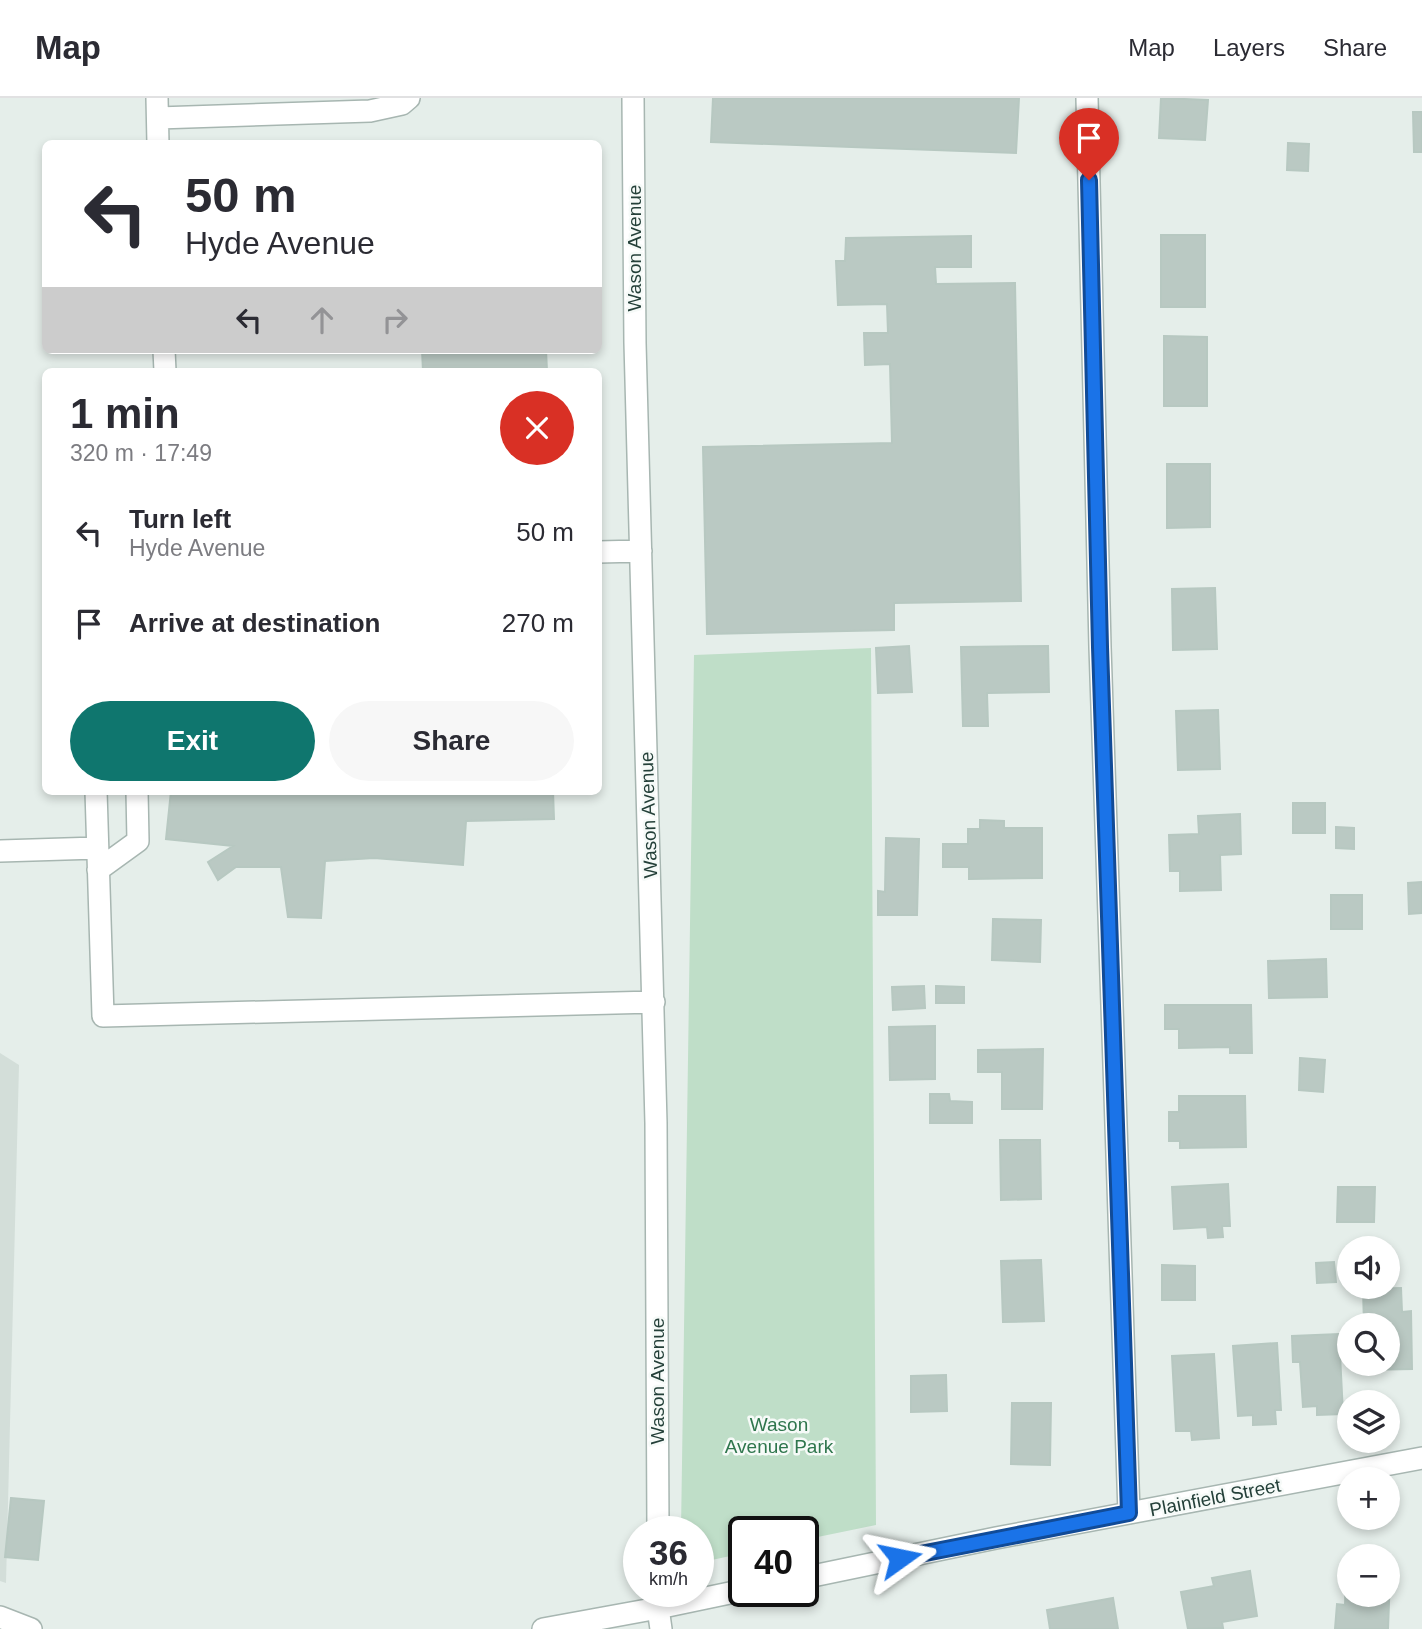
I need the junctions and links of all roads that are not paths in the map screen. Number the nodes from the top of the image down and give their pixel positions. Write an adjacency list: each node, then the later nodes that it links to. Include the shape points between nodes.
1 (408, 98): 4 (street, via 402,104 370,111)
2 (633, 98): 6 (street, Wason Avenue)
3 (1087, 98): 15 (street)
4 (157, 108): 5 (street)
5 (158, 140)
6 (641, 551): 7 (street); 13 (street, Wason Avenue)
7 (602, 552)
8 (96, 795): 10 (street)
9 (137, 795): 12 (street, via 138,841)
10 (97, 848): 11 (street); 12 (street)
11 (0, 851)
12 (98, 870): 13 (street, via 103,1016)
13 (654, 1002): 16 (street, Wason Avenue)
14 (1422, 1458): 15 (street, Plainfield Street)
15 (1129, 1513): 17 (street, Plainfield Street)
16 (657, 1516)
17 (819, 1575)
18 (728, 1594): 19 (street)
19 (659, 1609): 22 (street)
20 (0, 1617): 21 (street)
21 (31, 1629)
22 (543, 1629)

